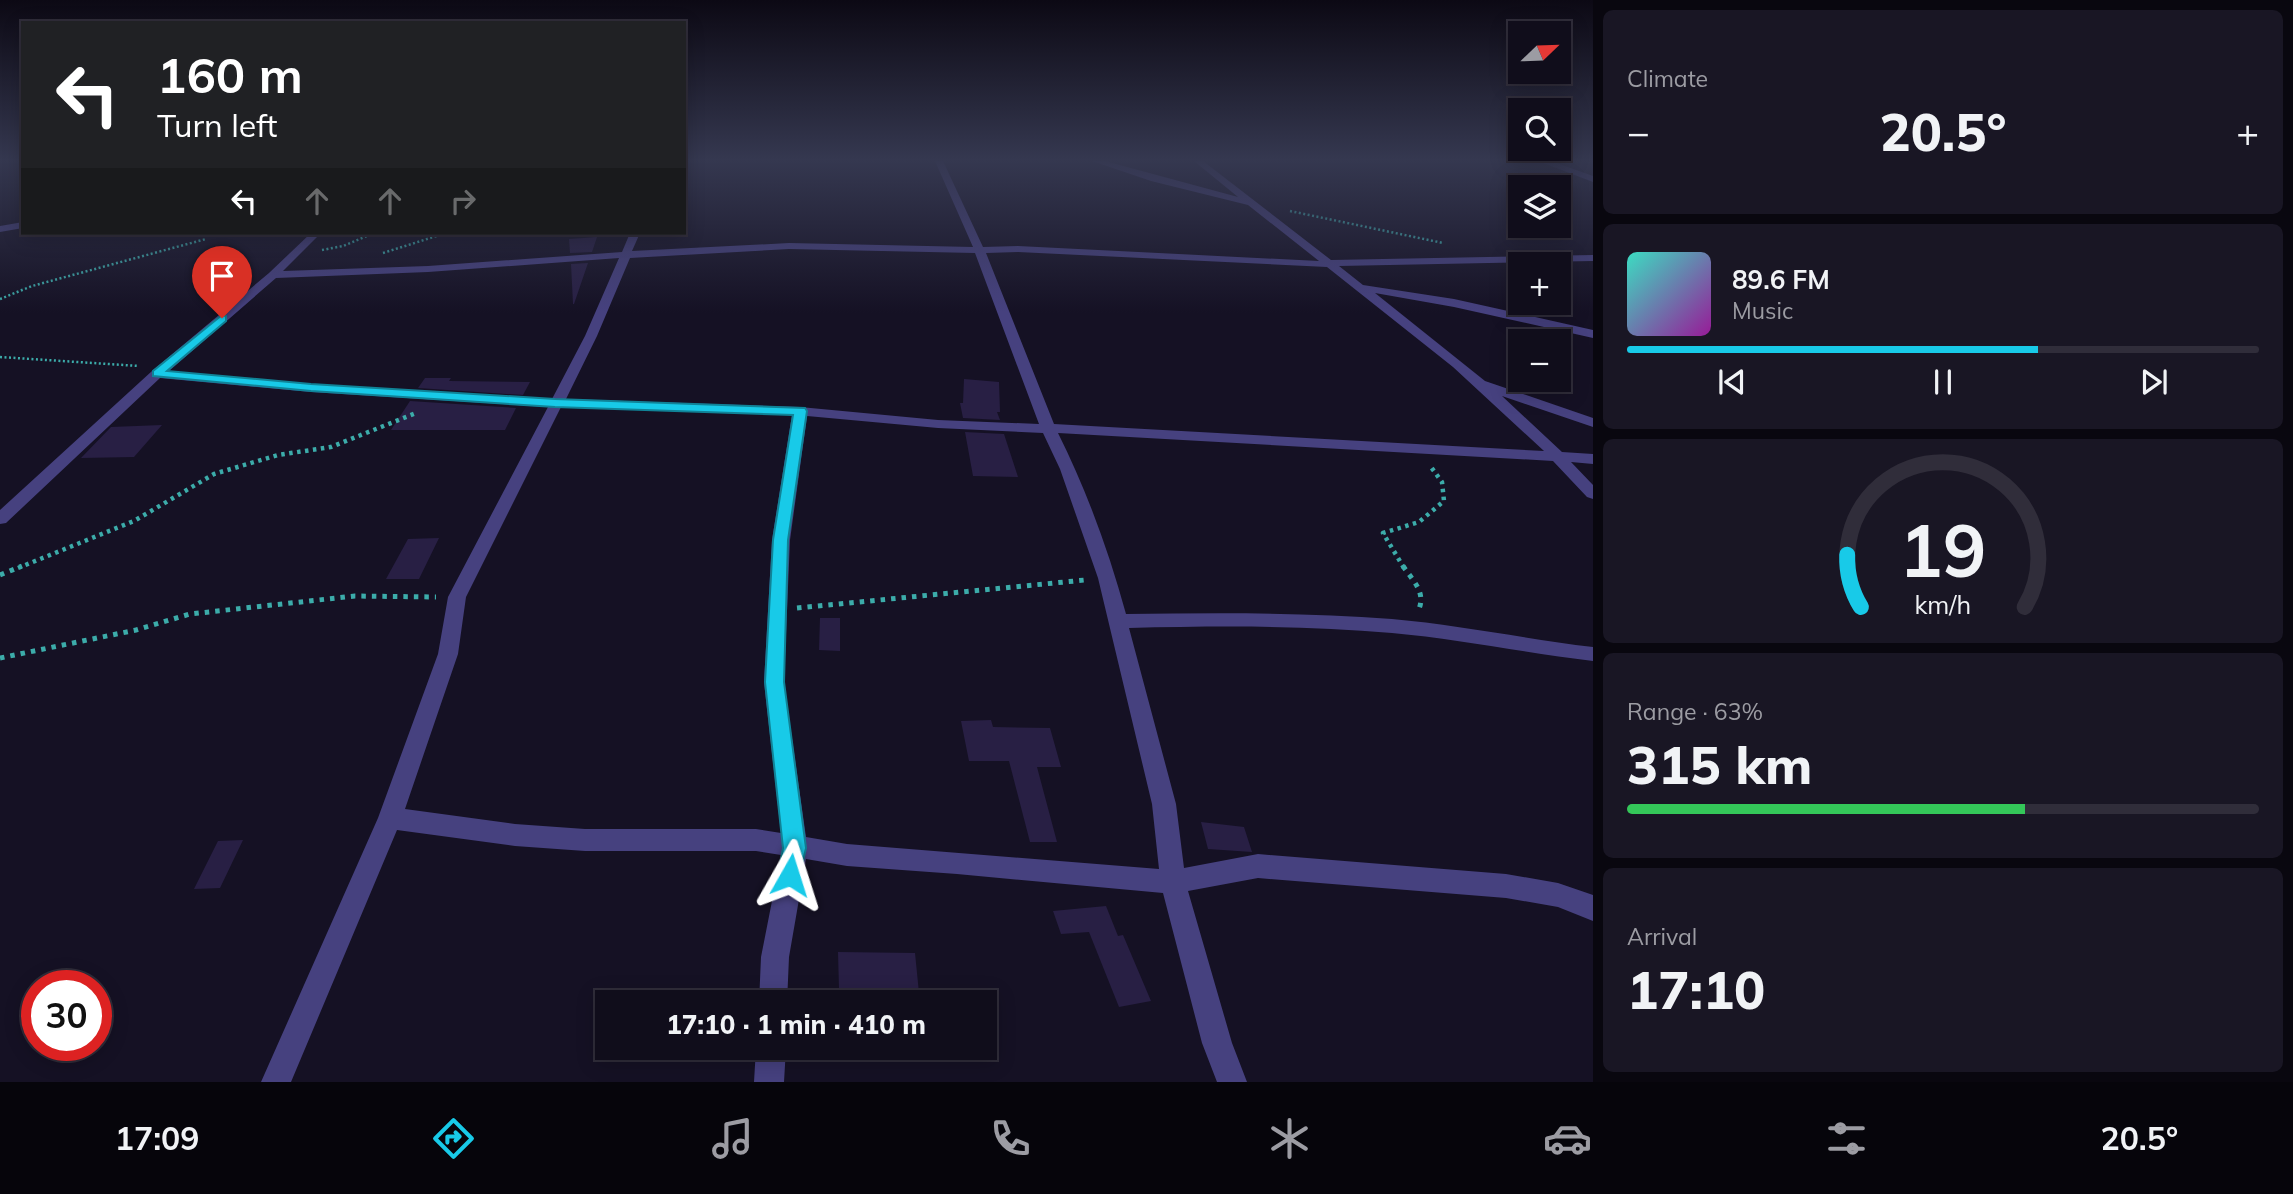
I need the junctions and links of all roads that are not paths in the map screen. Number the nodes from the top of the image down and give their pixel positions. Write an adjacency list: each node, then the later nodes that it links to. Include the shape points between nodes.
1 (962, 211): 7 (street)
2 (1264, 211): 10 (street)
3 (21, 225): 4 (street)
4 (0, 229)
5 (314, 235): 11 (street)
6 (634, 235): 8 (street)
7 (979, 249): 8 (street, via 772,247); 10 (street); 19 (street)
8 (625, 256): 11 (street); 16 (street, via 591,336)
9 (1593, 258): 10 (street)
10 (1330, 263): 12 (street)
11 (273, 275): 14 (street)
12 (1358, 286): 13 (street); 15 (street)
13 (1593, 334)
14 (161, 370): 16 (street, via 311,388); 23 (street)
15 (1478, 383): 18 (street); 20 (street, via 1531,429)
16 (555, 403): 17 (street); 26 (street, via 457,597 448,654)
17 (800, 411): 19 (street, via 938,424); 27 (street, via 780,540 774,682)
18 (1593, 423)
19 (1048, 428): 20 (street); 24 (street, via 1068,469 1107,578)
20 (1553, 455): 21 (street); 22 (street)
21 (1593, 459)
22 (1593, 494)
23 (0, 519)
24 (1117, 621): 25 (street, via 1243,618 1400,627); 28 (street, via 1164,804)
25 (1593, 654)
26 (390, 818): 27 (street, via 515,835 756,841); 32 (street)
27 (794, 848): 28 (street); 30 (street)
28 (1173, 882): 29 (street, via 1258,866 1506,886 1558,895); 34 (street)
29 (1593, 908)
30 (774, 990)
31 (770, 1060): 33 (street)
32 (276, 1082)
33 (769, 1082)
34 (1232, 1082)

